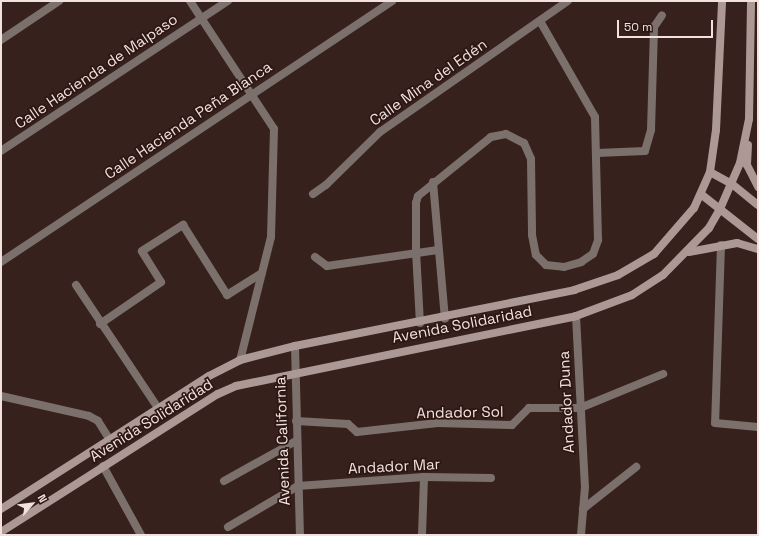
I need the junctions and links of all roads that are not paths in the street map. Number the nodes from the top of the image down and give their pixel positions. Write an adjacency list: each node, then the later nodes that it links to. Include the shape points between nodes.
1 (59, 1): 11 (street)
2 (190, 1): 9 (street)
3 (228, 1): 9 (street, Calle Hacienda de Malpaso)
4 (392, 1): 12 (street, Calle Hacienda Peña Blanca)
5 (568, 1): 10 (street, Calle Mina del Edén)
6 (722, 1): 16 (main road, Avenida Solidaridad, via 716,130)
7 (751, 1): 13 (main road, Avenida Solidaridad)
8 (662, 16): 15 (street, via 654,27 650,130 645,151)
9 (201, 18): 12 (street); 14 (street, Calle Hacienda de Malpaso)
10 (540, 21): 15 (street, via 595,117); 20 (street, Calle Mina del Edén, via 380,132 326,185)
11 (1, 40)
12 (252, 94): 31 (street, Calle Hacienda Peña Blanca); 32 (street, via 274,129 271,237)
13 (749, 118): 18 (main road, Avenida Solidaridad, via 740,163); 19 (main road, via 747,165)
14 (1, 151)
15 (597, 152): 17 (street, via 598,240 593,254 581,262 564,267 546,266 536,255 532,235 531,159 524,143 506,134 491,137)
16 (710, 172): 18 (main road); 21 (main road, Avenida Solidaridad)
17 (433, 182): 26 (street); 28 (street, via 418,196 416,204)
18 (732, 184): 22 (main road); 23 (main road, Avenida Solidaridad)
19 (758, 187)
20 (313, 194)
21 (702, 195): 23 (main road); 35 (main road, Avenida Solidaridad, via 668,241 654,254 618,275 574,290)
22 (758, 205)
23 (720, 209): 24 (main road); 29 (main road, Avenida Solidaridad, via 709,228)
24 (758, 239)
25 (721, 245): 27 (main road, via 738,243); 29 (main road, via 701,252); 46 (street, via 715,423)
26 (438, 250): 28 (street); 35 (street)
27 (758, 250)
28 (416, 252): 30 (street, via 327,266); 36 (street)
29 (688, 252): 34 (main road, Avenida Solidaridad, via 663,275 632,295)
30 (315, 257)
31 (1, 262)
32 (262, 273): 37 (street, via 226,294 183,224 142,251 161,282); 39 (street)
33 (76, 285): 37 (street)
34 (576, 316): 40 (main road, Avenida Solidaridad); 44 (street, Andador Duna)
35 (445, 318): 36 (main road, Avenida Solidaridad)
36 (420, 323): 38 (main road, Avenida Solidaridad)
37 (100, 324): 43 (street)
38 (295, 346): 39 (main road, Avenida Solidaridad); 40 (street, Avenida California)
39 (240, 360): 43 (main road, Avenida Solidaridad)
40 (294, 372): 45 (street, Avenida California); 49 (main road, Avenida Solidaridad, via 250,381 218,394)
41 (663, 374): 44 (street, Andador Sol)
42 (1, 396): 47 (street, via 89,416 98,421)
43 (158, 408): 47 (main road, Avenida Solidaridad)
44 (580, 408): 45 (street, Andador Sol, via 529,408 512,425 437,423 357,432 348,424); 56 (street, Andador Duna)
45 (296, 421): 48 (street, Avenida California)
46 (758, 427)
47 (110, 440): 55 (main road, Avenida Solidaridad)
48 (296, 441): 53 (street); 54 (street, Avenida California)
49 (103, 466): 58 (main road, Avenida Solidaridad); 59 (street)
50 (636, 467): 56 (street)
51 (424, 477): 52 (street, Andador Mar); 54 (street, Andador Mar); 61 (street)
52 (491, 478)
53 (224, 481)
54 (298, 486): 57 (street); 60 (street, Avenida California)
55 (1, 509)
56 (583, 509): 62 (street, Andador Duna)
57 (228, 527)
58 (1, 532)
59 (141, 535)
60 (300, 535)
61 (422, 535)
62 (581, 535)

